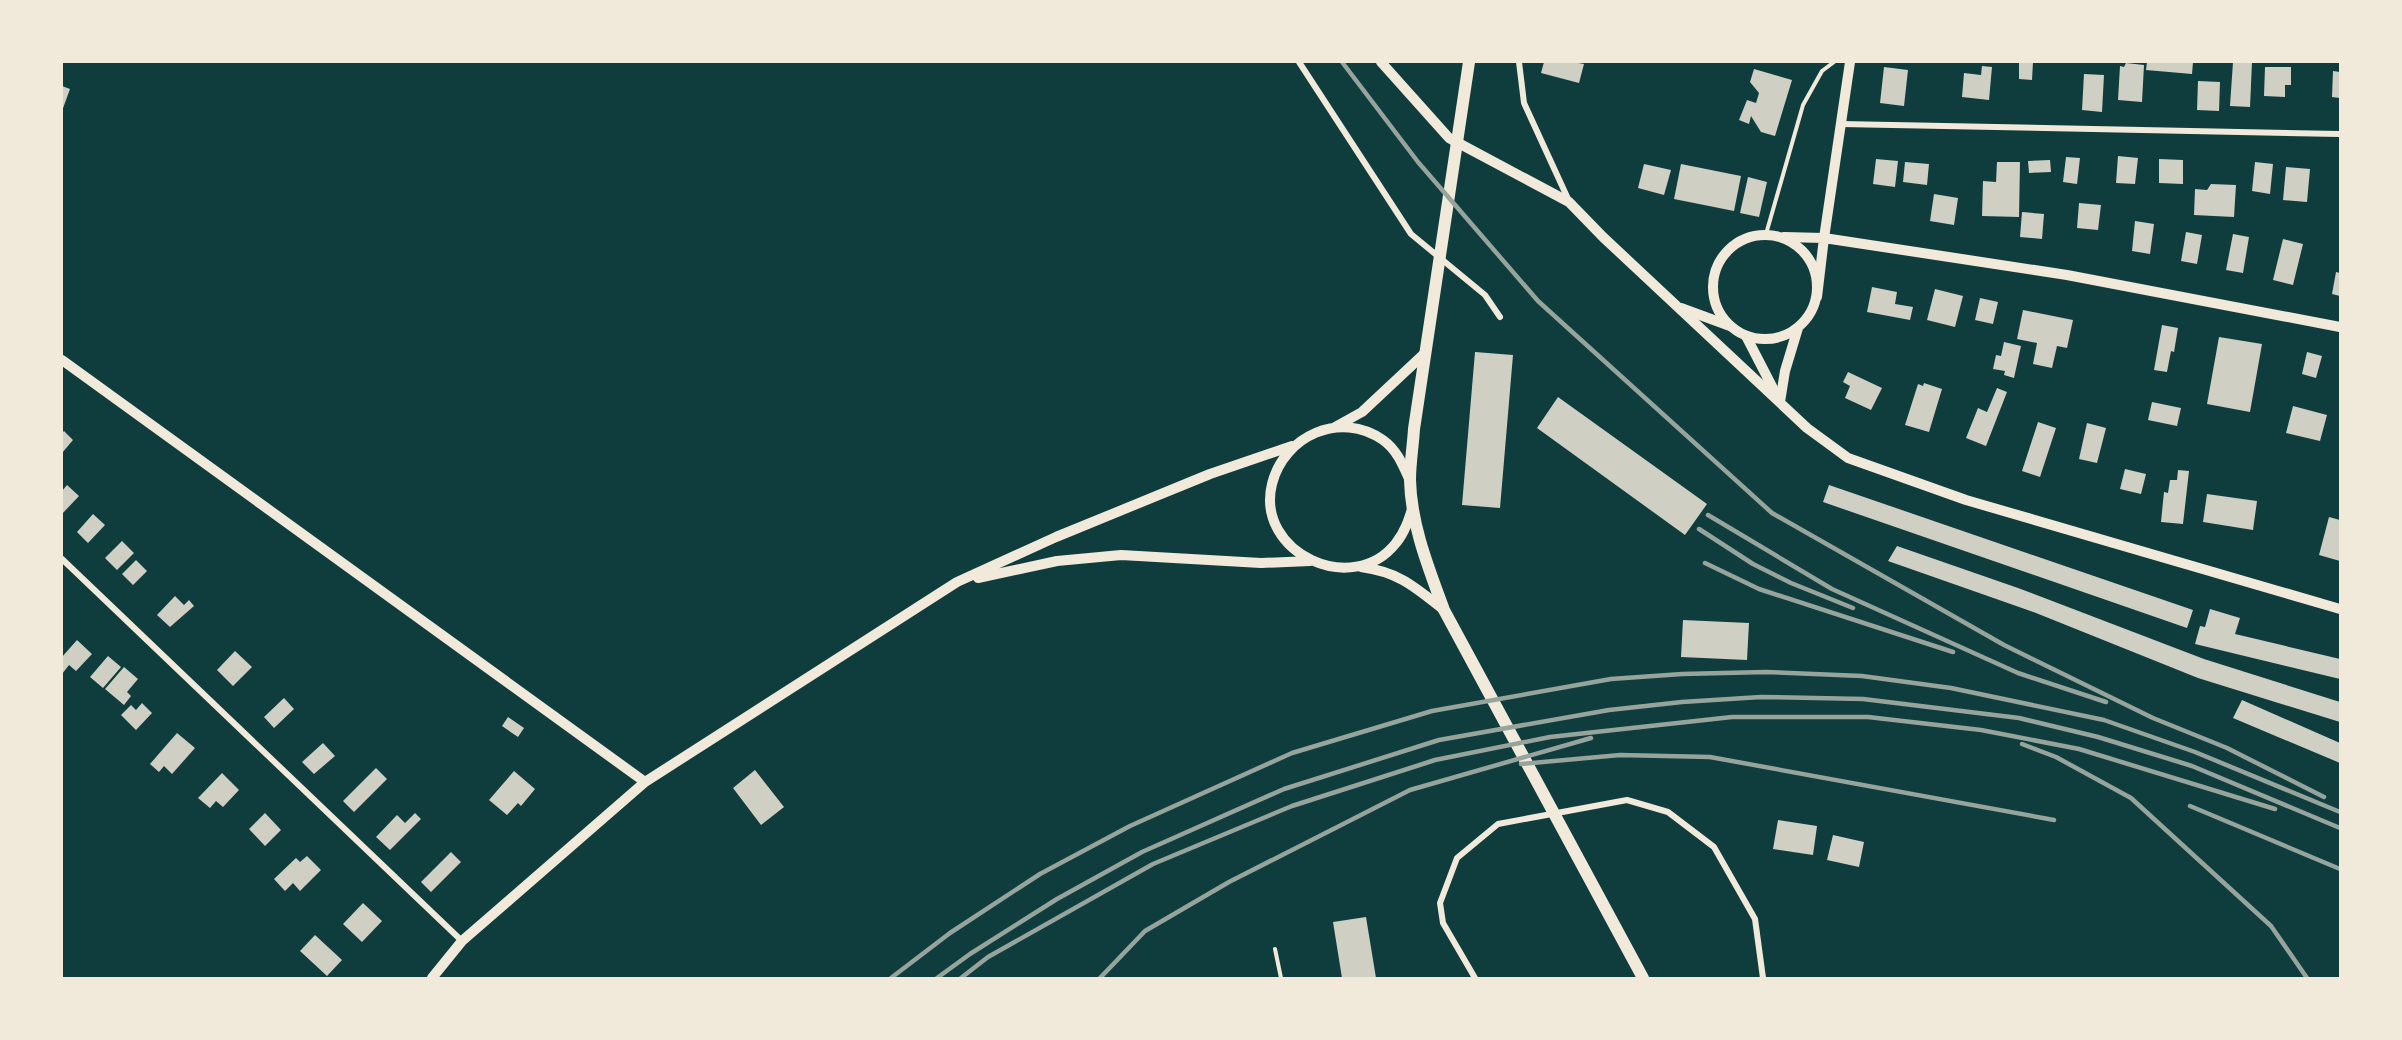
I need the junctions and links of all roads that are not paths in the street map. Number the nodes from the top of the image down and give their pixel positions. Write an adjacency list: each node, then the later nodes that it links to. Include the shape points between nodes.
1 (1299, 62): 15 (street, via 1411,234 1485,295)
2 (1381, 62): 9 (street, via 1449,138)
3 (1469, 62): 20 (main road)
4 (1518, 62): 9 (street, via 1524,103)
5 (1834, 62): 10 (lane, via 1822,70 1803,105)
6 (1850, 62): 7 (street)
7 (1841, 124): 8 (street); 12 (street)
8 (2340, 134)
9 (1569, 201): 14 (street)
10 (1766, 234): 11 (street); 16 (street, via 1732,245 1719,259 1713,276 1713,295)
11 (1784, 237): 12 (street); 13 (street, via 1800,247 1811,261 1817,278)
12 (1824, 238): 13 (street); 17 (street, via 2067,275)
13 (1817, 297): 18 (street)
14 (1681, 308): 16 (street); 22 (street)
15 (1500, 317)
16 (1730, 326): 19 (street)
17 (2340, 327)
18 (1798, 328): 19 (street, via 1782,337); 22 (street)
19 (1746, 336): 22 (street)
20 (1424, 354): 23 (street, via 1362,412); 25 (main road)
21 (62, 360): 33 (street)
22 (1780, 402): 31 (street, via 1848,458 1966,500)
23 (1335, 427): 24 (street, via 1312,433); 25 (street, via 1360,429 1383,440 1400,458)
24 (1292, 446): 28 (street, via 1278,465 1271,486 1271,509 1278,530 1292,549); 30 (street, via 1210,474)
25 (1410, 481): 26 (main road)
26 (1413, 502): 29 (street, via 1407,525 1395,544); 32 (main road, via 1422,551)
27 (62, 559): 34 (street)
28 (1310, 561): 29 (street, via 1334,568); 30 (street, via 1261,563 1121,555 1057,561)
29 (1358, 567): 32 (street, via 1383,570 1408,582)
30 (957, 582): 33 (street)
31 (2340, 609)
32 (1444, 610): 39 (main road)
33 (645, 782): 34 (street)
34 (462, 940): 36 (street)
35 (1275, 949): 37 (lane)
36 (432, 978)
37 (1281, 978)
38 (1475, 978): 40 (street, via 1443,923 1440,903 1457,858 1498,824 1627,800 1668,812 1714,847 1755,919)
39 (1643, 978)
40 (1763, 978)

